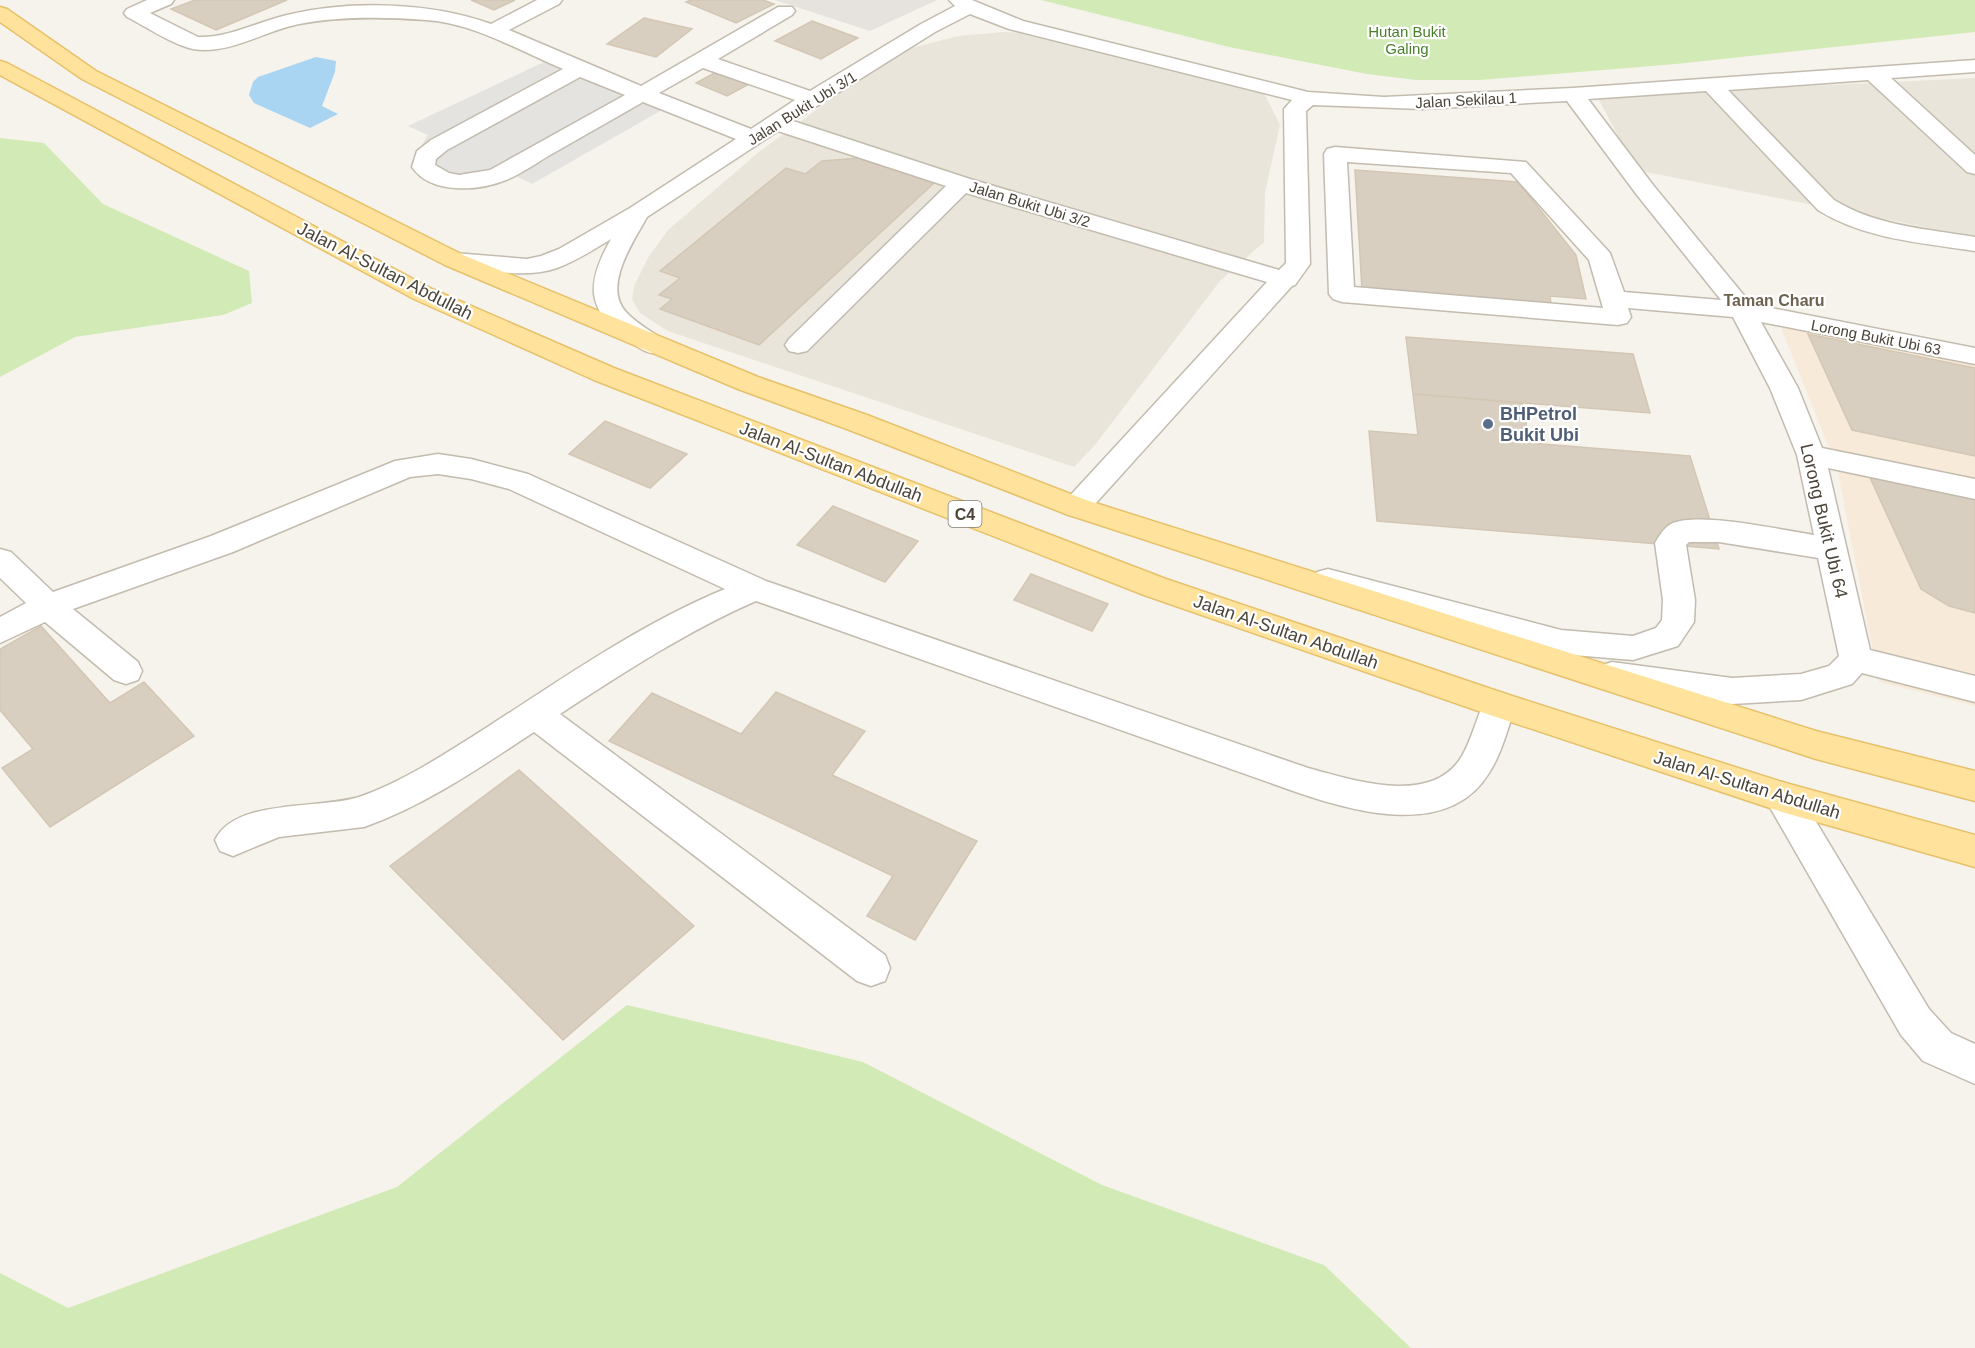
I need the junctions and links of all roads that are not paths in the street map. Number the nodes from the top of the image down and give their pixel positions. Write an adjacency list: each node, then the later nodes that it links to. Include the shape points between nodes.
1 (164, 0): 7 (street, via 127,8 194,43 219,43 306,16 377,13 452,18)
2 (552, 0): 7 (street)
3 (964, 4): 19 (street, Jalan Sekilau 1, via 1016,25); 20 (street, Jalan Bukit Ubi 3/1)
4 (785, 11): 8 (street)
5 (0, 13): 13 (main road)
6 (0, 28): 13 (main road)
7 (492, 31): 11 (street)
8 (703, 61): 16 (street); 20 (street)
9 (1975, 66): 14 (street, Jalan Sekilau 1)
10 (0, 67): 18 (main road, Jalan Al-Sultan Abdullah / C4)
11 (579, 69): 16 (street); 16 (street, via 439,146 425,156 423,167 434,176 455,183 498,175)
12 (0, 75): 18 (main road)
13 (89, 75): 27 (main road)
14 (1875, 75): 15 (street, Jalan Sekilau 1); 23 (street)
15 (1712, 85): 17 (street, Jalan Sekilau 1); 26 (street, via 1838,215)
16 (641, 93): 22 (street)
17 (1573, 94): 19 (street, Jalan Sekilau 1, via 1422,104); 30 (street, Lorong Bukit Ubi 64)
18 (52, 97): 47 (main road, Jalan Al-Sultan Abdullah / C4, via 423,294 604,374 1155,587)
19 (1308, 98): 28 (street, via 1295,109 1298,264)
20 (812, 99): 21 (street, Jalan Bukit Ubi 3/1)
21 (776, 123): 22 (street, Jalan Bukit Ubi 3/1); 24 (street, Jalan Bukit Ubi 3/2)
22 (754, 138): 25 (street, Jalan Bukit Ubi 3/1)
23 (1975, 167)
24 (962, 184): 28 (street, Jalan Bukit Ubi 3/2); 31 (street)
25 (638, 213): 27 (street, Jalan Bukit Ubi 3/1, via 547,262 527,266); 32 (street, via 608,271 606,296 614,315)
26 (1975, 244)
27 (454, 260): 32 (main road)
28 (1286, 280): 36 (street)
29 (1614, 299): 29 (street, via 1618,317 1342,294 1335,154 1518,167 1602,258); 30 (street, Lorong Bukit Ubi 63)
30 (1742, 310): 33 (street, Lorong Bukit Ubi 63); 34 (street, Lorong Bukit Ubi 64, via 1784,388)
31 (798, 345)
32 (655, 346): 36 (main road)
33 (1975, 356)
34 (1811, 455): 35 (street); 37 (street, Lorong Bukit Ubi 64)
35 (1975, 489)
36 (1076, 507): 39 (main road)
37 (1832, 549): 39 (street, via 1719,531 1681,531 1670,543 1679,600 1678,622 1667,637 1633,648 1561,642 1383,593); 43 (street, Lorong Bukit Ubi 64)
38 (0, 560): 41 (street)
39 (1253, 564): 45 (main road)
40 (755, 589): 41 (street, via 518,481 438,464 405,468 222,544); 47 (street, via 1308,782 1366,798 1423,801 1454,787 1476,765); 48 (street, via 644,644)
41 (48, 606): 42 (street); 44 (street)
42 (0, 631)
43 (1856, 659): 45 (street, via 1840,675 1801,687 1732,691); 46 (street)
44 (126, 671)
45 (1593, 672): 49 (main road, via 1816,746)
46 (1975, 689)
47 (1500, 705): 50 (main road, Jalan Al-Sultan Abdullah / C4)
48 (535, 714): 51 (street, via 431,780 364,812 279,822); 53 (street)
49 (1975, 786)
50 (1782, 797): 52 (main road, Jalan Al-Sultan Abdullah / C4); 54 (street, via 1915,1022 1937,1047)
51 (233, 840)
52 (1975, 851)
53 (871, 968)
54 (1975, 1064)

